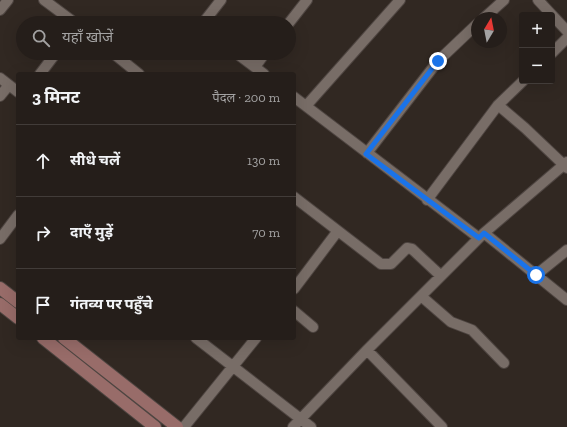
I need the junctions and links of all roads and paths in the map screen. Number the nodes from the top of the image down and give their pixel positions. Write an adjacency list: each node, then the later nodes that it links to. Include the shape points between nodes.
1 (8, 0): 8 (street)
2 (44, 0): 11 (street)
3 (221, 0): 12 (street)
4 (307, 0): 13 (street)
5 (400, 0): 34 (street)
6 (504, 0): 9 (street)
7 (538, 0): 10 (street)
8 (0, 10)
9 (491, 12)
10 (549, 12)
11 (66, 16)
12 (208, 16)
13 (294, 16)
14 (555, 18): 16 (street)
15 (471, 30): 35 (street, via 438,61)
16 (567, 31)
17 (567, 38): 18 (street)
18 (555, 50)
19 (51, 60): 24 (street)
20 (120, 60): 25 (street)
21 (246, 60): 23 (street)
22 (260, 60): 23 (street)
23 (255, 67): 26 (street)
24 (42, 72)
25 (132, 72)
26 (261, 72)
27 (0, 78): 29 (street)
28 (520, 84): 33 (street)
29 (9, 85): 30 (street); 31 (street)
30 (16, 90)
31 (0, 96)
32 (296, 98): 34 (street)
33 (498, 105): 36 (street); 38 (street)
34 (306, 106): 35 (street)
35 (366, 154): 38 (street)
36 (566, 165): 41 (street)
37 (296, 199): 40 (street)
38 (427, 200): 41 (street)
39 (16, 218): 42 (street)
40 (337, 232): 45 (street, via 381,264 391,264 402,251 412,249); 46 (street)
41 (481, 236): 44 (street); 45 (street)
42 (0, 239)
43 (567, 250): 44 (street)
44 (536, 275): 50 (street)
45 (441, 276): 48 (street)
46 (296, 286)
47 (0, 288): 49 (main road)
48 (421, 296): 59 (street); 60 (street, via 451,322 472,330)
49 (16, 300)
50 (567, 300)
51 (0, 304): 53 (main road)
52 (296, 313): 54 (street)
53 (16, 316)
54 (313, 327)
55 (46, 340): 63 (main road)
56 (71, 340): 64 (main road)
57 (198, 340): 61 (street)
58 (254, 340): 61 (street)
59 (367, 350): 62 (street); 68 (street)
60 (504, 363)
61 (232, 367): 62 (street); 65 (street)
62 (300, 419): 66 (street); 67 (street)
63 (155, 427)
64 (177, 427)
65 (184, 427)
66 (293, 427)
67 (311, 427)
68 (442, 427)

